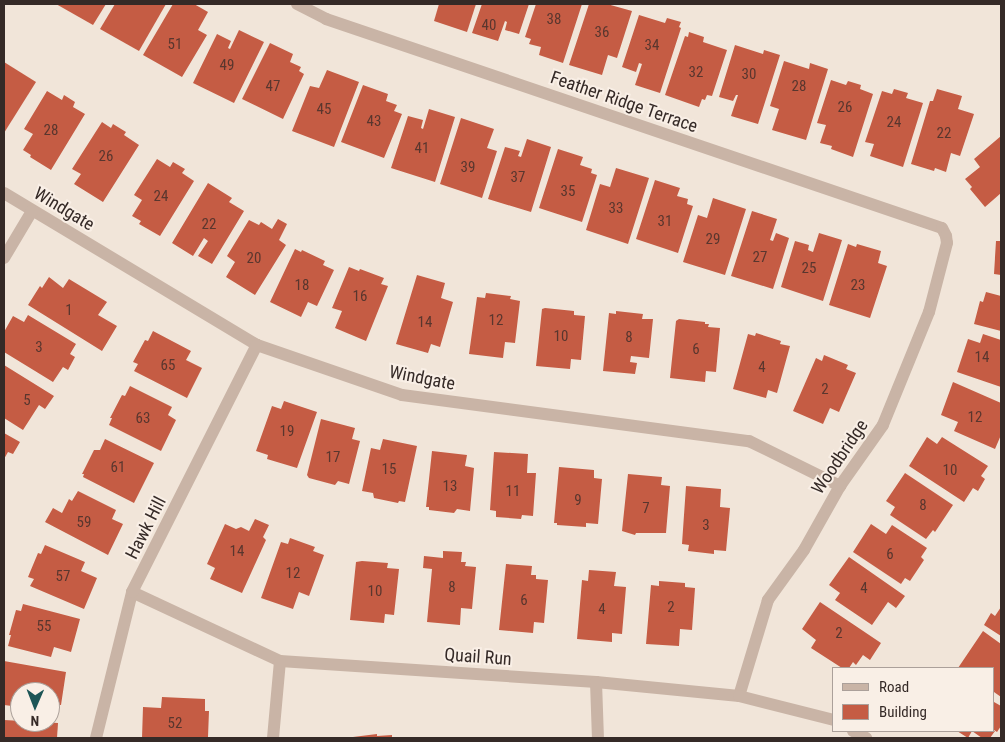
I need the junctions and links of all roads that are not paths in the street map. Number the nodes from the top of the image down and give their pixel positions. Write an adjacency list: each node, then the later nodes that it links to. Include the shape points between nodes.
1 (297, 4): 4 (street, Feather Ridge Terrace, via 326,19)
2 (4, 193): 3 (street, Windgate)
3 (32, 211): 5 (street); 6 (street, Windgate)
4 (942, 228): 7 (street, Woodbridge, via 947,242 929,312 883,425)
5 (4, 258)
6 (257, 345): 7 (street, Windgate, via 402,395 749,441); 8 (street, Hawk Hill)
7 (840, 486): 11 (street, Woodbridge, via 804,550 768,600)
8 (132, 592): 9 (street, Quail Run); 14 (street, Hawk Hill)
9 (280, 661): 10 (street, Quail Run); 15 (street)
10 (596, 682): 11 (street, Quail Run); 16 (street)
11 (739, 696): 12 (street, Quail Run)
12 (832, 719)
13 (855, 732): 17 (street)
14 (96, 738)
15 (273, 738)
16 (598, 738)
17 (866, 738)

